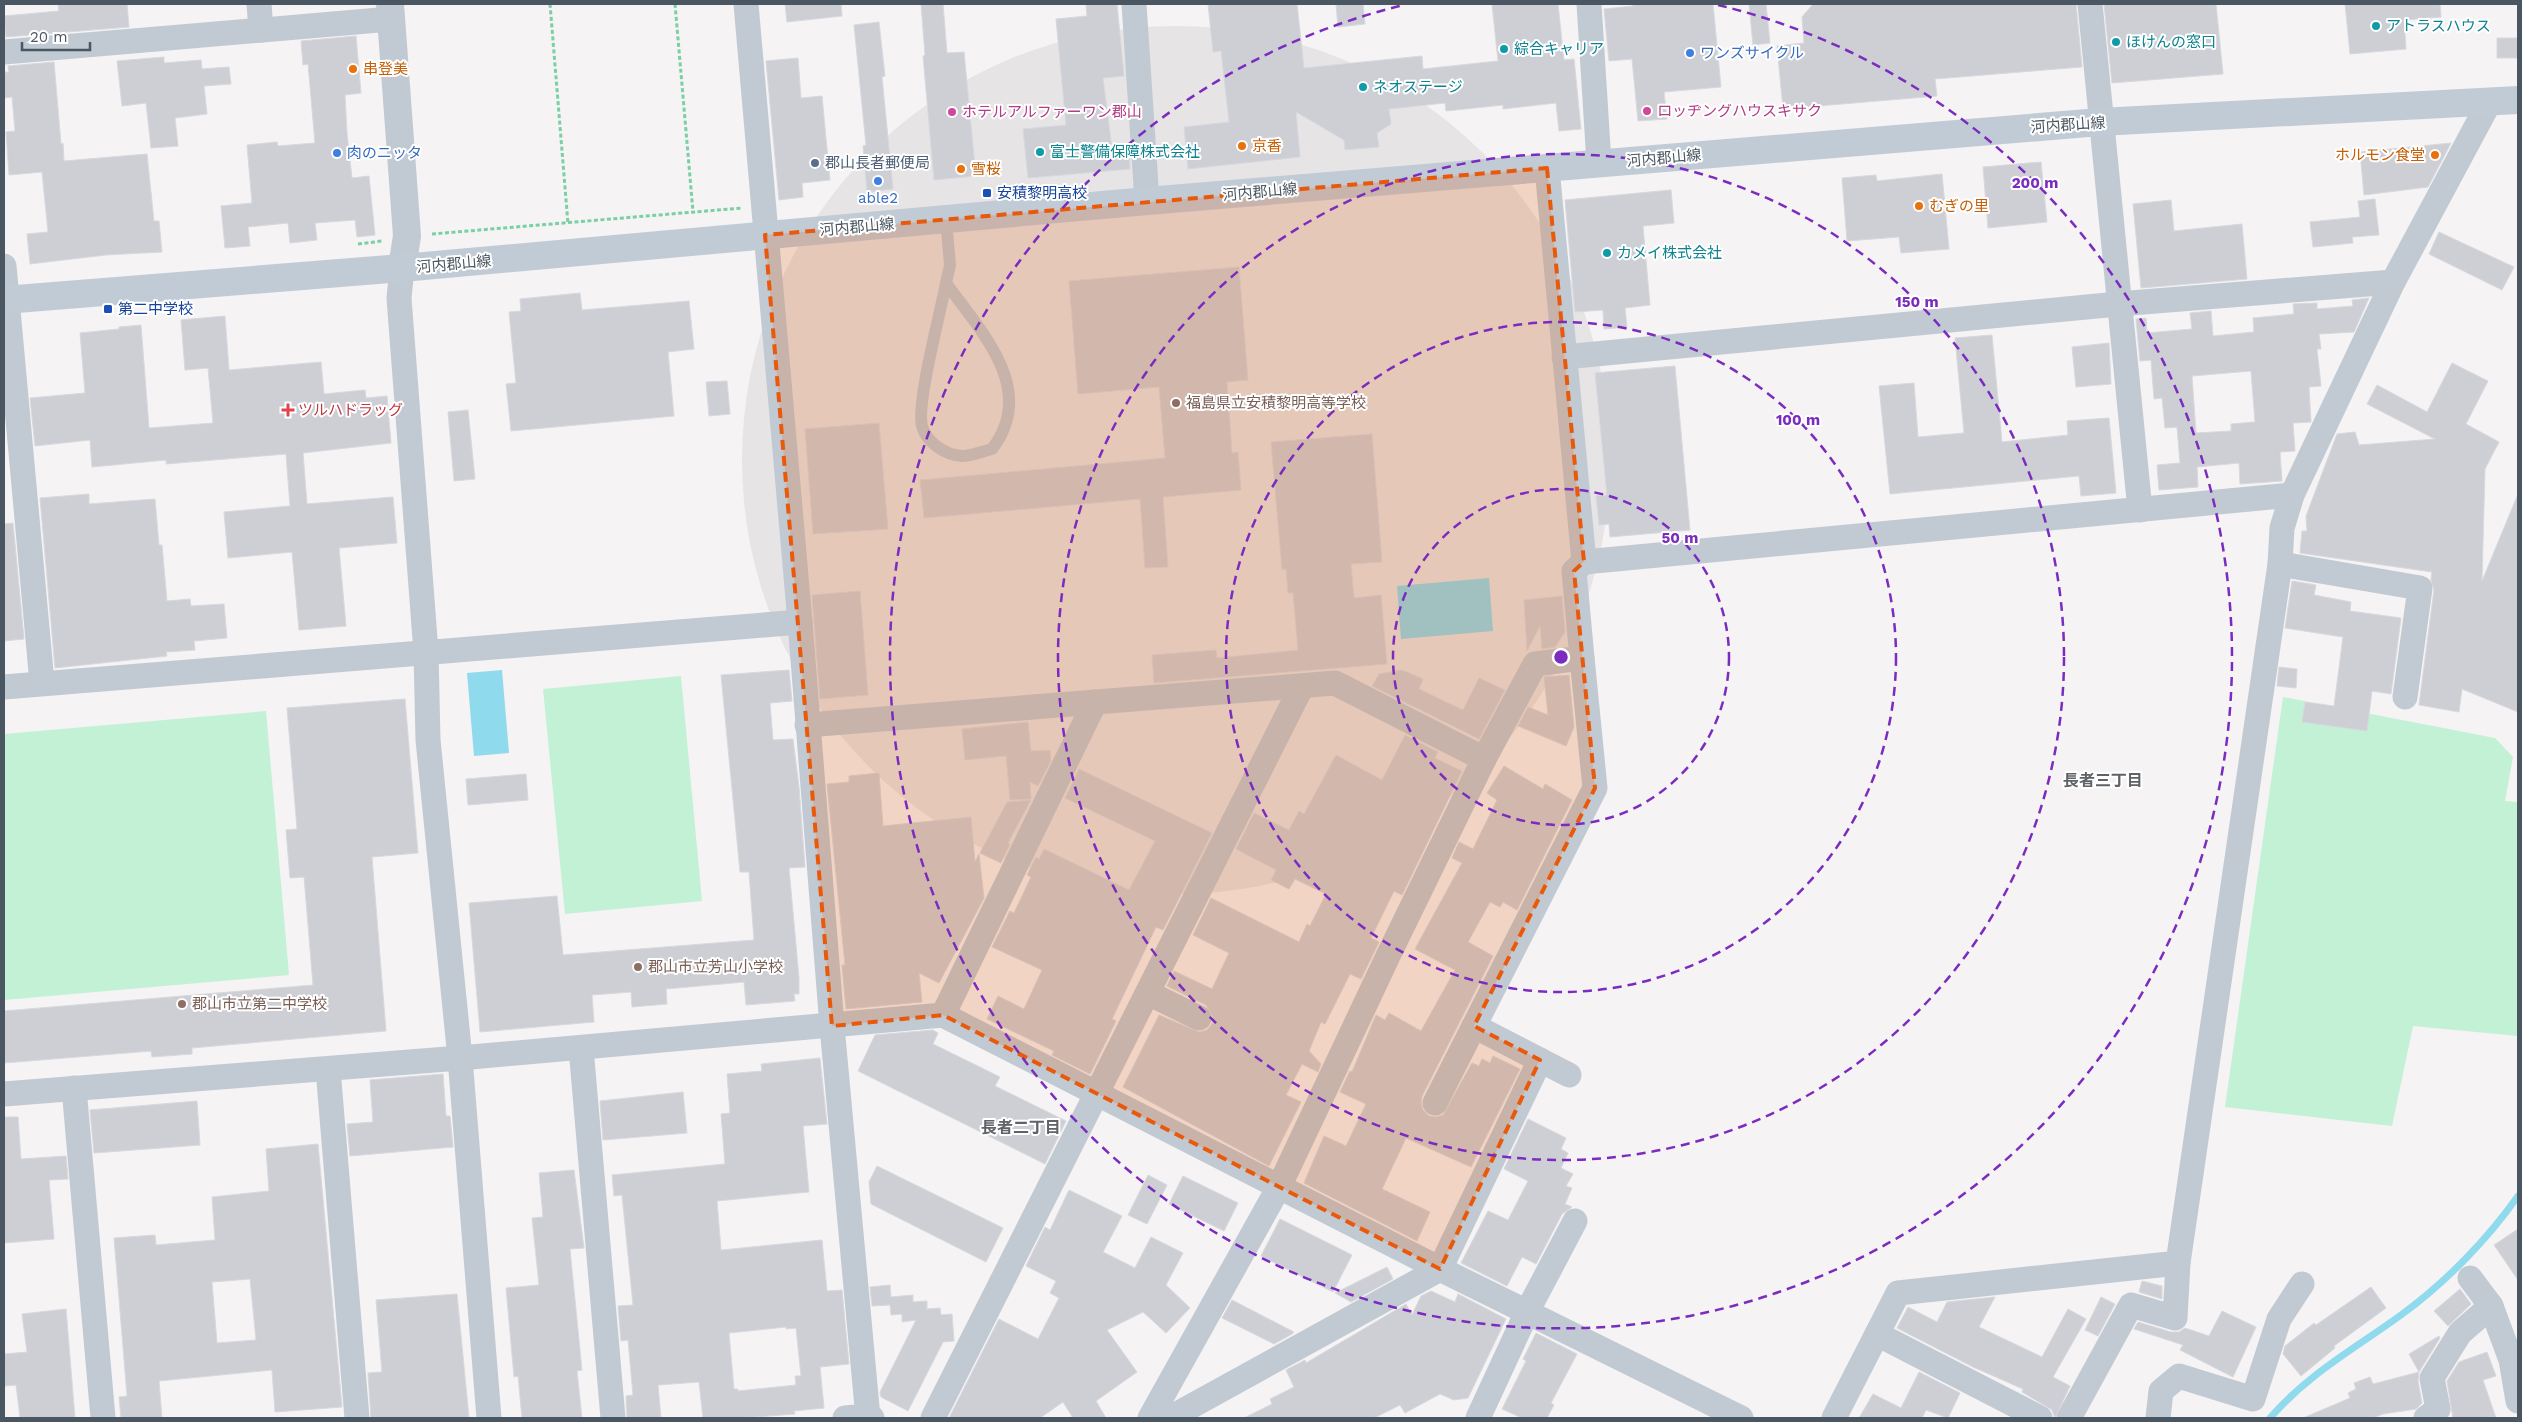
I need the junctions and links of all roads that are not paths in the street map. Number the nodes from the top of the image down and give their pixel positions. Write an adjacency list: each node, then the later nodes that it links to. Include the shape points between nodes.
1 (259, 4): 7 (street)
2 (746, 4): 16 (street)
3 (1134, 4): 14 (street)
4 (1588, 4): 12 (street)
5 (2090, 4): 11 (street)
6 (391, 11): 7 (street); 18 (street, via 407,236)
7 (260, 30): 8 (street)
8 (4, 52)
9 (2518, 100): 10 (main road, 河内郡山線)
10 (2490, 101): 11 (main road, 河内郡山線); 19 (street)
11 (2100, 122): 12 (main road, 河内郡山線); 22 (street)
12 (1599, 163): 13 (main road, 河内郡山線)
13 (1547, 168): 14 (main road, 河内郡山線); 23 (street)
14 (1147, 201): 15 (main road, 河内郡山線)
15 (946, 219): 16 (main road, 河内郡山線); 20 (lane, via 950,265)
16 (765, 235): 18 (main road, 河内郡山線); 28 (street)
17 (4, 266): 21 (street)
18 (402, 268): 21 (main road, 河内郡山線); 29 (street, via 399,298)
19 (2393, 282): 22 (street); 24 (street)
20 (946, 283): 20 (lane, via 923,397 921,425 928,440 944,451 962,456 992,448 1008,422 1010,402 1007,378 992,346)
21 (5, 300): 31 (street)
22 (2118, 304): 23 (street); 25 (street)
23 (1564, 357): 26 (street)
24 (2292, 495): 25 (street); 27 (street, via 2282,528)
25 (2140, 510): 26 (street)
26 (1584, 562): 30 (street, via 1574,570)
27 (2280, 564): 34 (street, via 2420,588); 54 (street)
28 (800, 622): 29 (street); 36 (street)
29 (426, 652): 31 (street); 44 (street, via 428,740)
30 (1582, 658): 37 (street, via 1535,664); 42 (street, via 1594,788)
31 (42, 683): 33 (street)
32 (1302, 686): 35 (street); 37 (street, via 1335,683); 38 (street)
33 (4, 687)
34 (2405, 697)
35 (1095, 702): 36 (street); 39 (street)
36 (806, 725): 41 (street)
37 (1484, 759): 52 (street)
38 (1148, 994): 40 (street); 49 (street)
39 (943, 1015): 41 (street); 49 (street)
40 (1198, 1018)
41 (832, 1026): 43 (street); 67 (street)
42 (1474, 1026): 45 (street); 51 (street)
43 (582, 1048): 44 (street); 66 (street)
44 (460, 1058): 46 (street); 65 (street)
45 (1540, 1060): 47 (street); 55 (street)
46 (328, 1068): 48 (street); 64 (street)
47 (1569, 1075)
48 (74, 1088): 50 (street); 63 (street)
49 (1098, 1093): 52 (street); 68 (street)
50 (4, 1094)
51 (1435, 1103)
52 (1280, 1185): 55 (street); 69 (street)
53 (1576, 1221): 59 (street)
54 (2178, 1263): 60 (street, via 1898,1293); 75 (street, via 2175,1318 2131,1305)
55 (1440, 1269): 59 (street); 70 (street)
56 (2470, 1278): 58 (street)
57 (2302, 1284): 76 (street, via 2279,1319 2253,1398 2179,1376 2162,1391)
58 (2491, 1306): 61 (street); 77 (street, via 2460,1333 2432,1378 2438,1409)
59 (1527, 1312): 71 (street); 72 (street)
60 (1877, 1334): 73 (street); 74 (street)
61 (2515, 1357): 62 (street)
62 (2518, 1402)
63 (103, 1418)
64 (357, 1418)
65 (489, 1418)
66 (613, 1418)
67 (863, 1418)
68 (933, 1418)
69 (1150, 1418)
70 (1170, 1418)
71 (1478, 1418)
72 (1741, 1418)
73 (1834, 1418)
74 (2040, 1418)
75 (2069, 1418)
76 (2158, 1418)
77 (2426, 1418)

